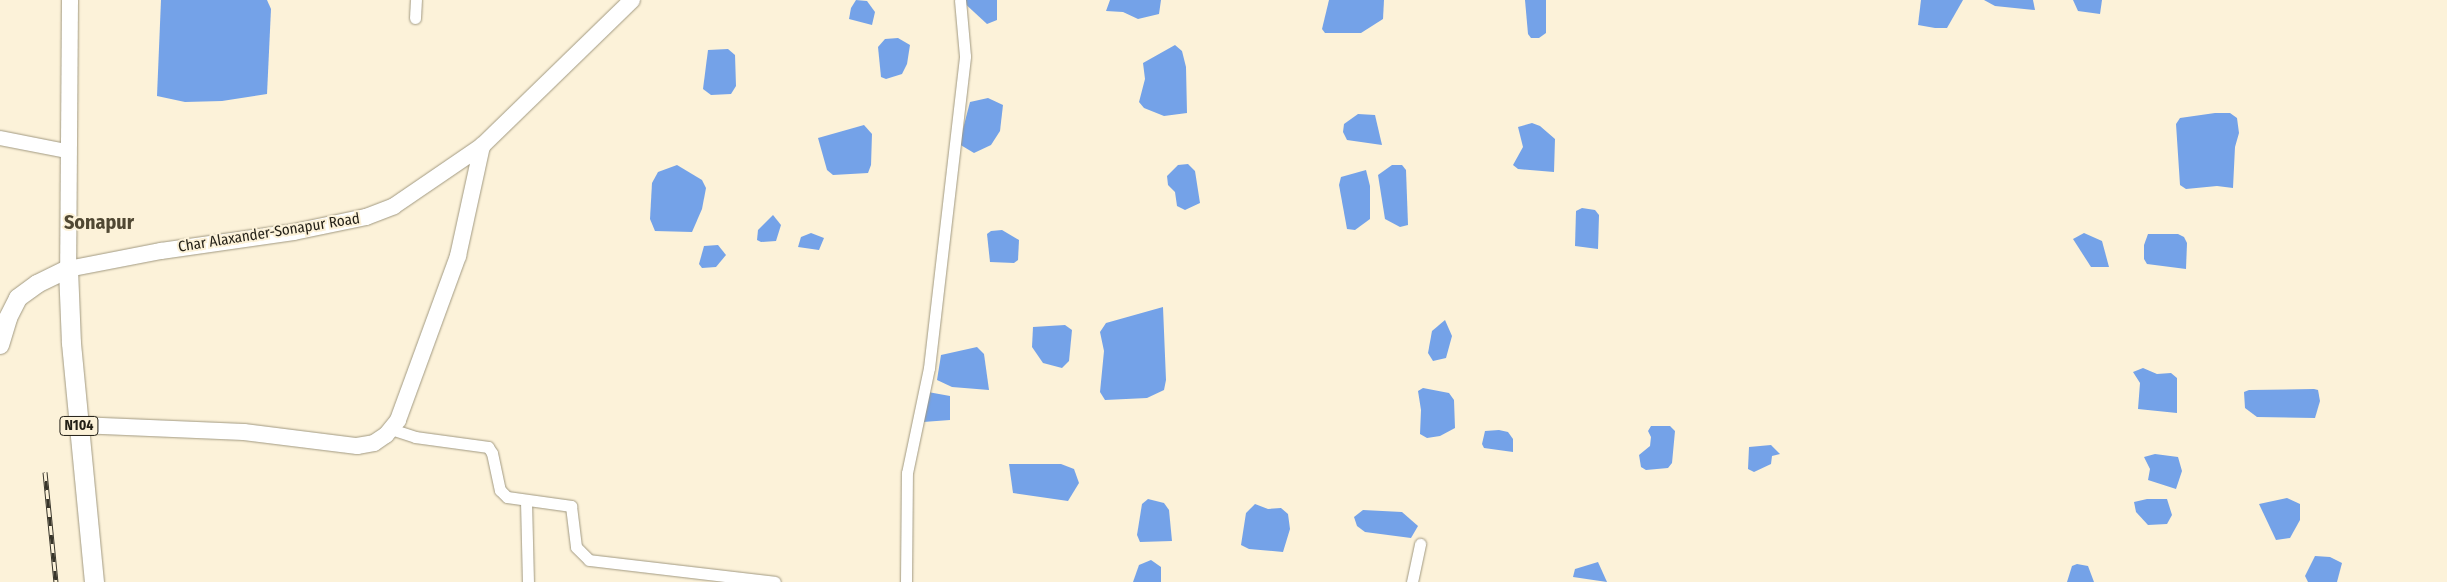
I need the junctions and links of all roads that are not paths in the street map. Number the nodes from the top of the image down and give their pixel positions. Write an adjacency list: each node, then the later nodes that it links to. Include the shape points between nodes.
1 (70, 0): 8 (main road)
2 (416, 0): 5 (street)
3 (632, 0): 7 (main road, Char Alaxander-Sonapur Road)
4 (960, 0): 18 (street, via 965,56 929,368 907,473)
5 (415, 18)
6 (0, 138): 8 (street)
7 (482, 146): 9 (main road, Char Alaxander-Sonapur Road, via 394,206 366,217); 12 (main road, via 458,256 398,420)
8 (66, 150): 9 (main road)
9 (68, 269): 10 (main road, via 37,284 18,298); 11 (highway, N104)
10 (0, 345)
11 (79, 425): 12 (main road, via 244,432 357,446 374,443); 15 (highway, N104)
12 (391, 429): 13 (street, via 415,437 488,446 500,490 507,497)
13 (526, 502): 16 (street); 17 (street, via 571,506 576,547 588,560)
14 (1420, 544): 19 (street)
15 (94, 582)
16 (528, 582)
17 (775, 582)
18 (906, 582)
19 (1412, 582)

